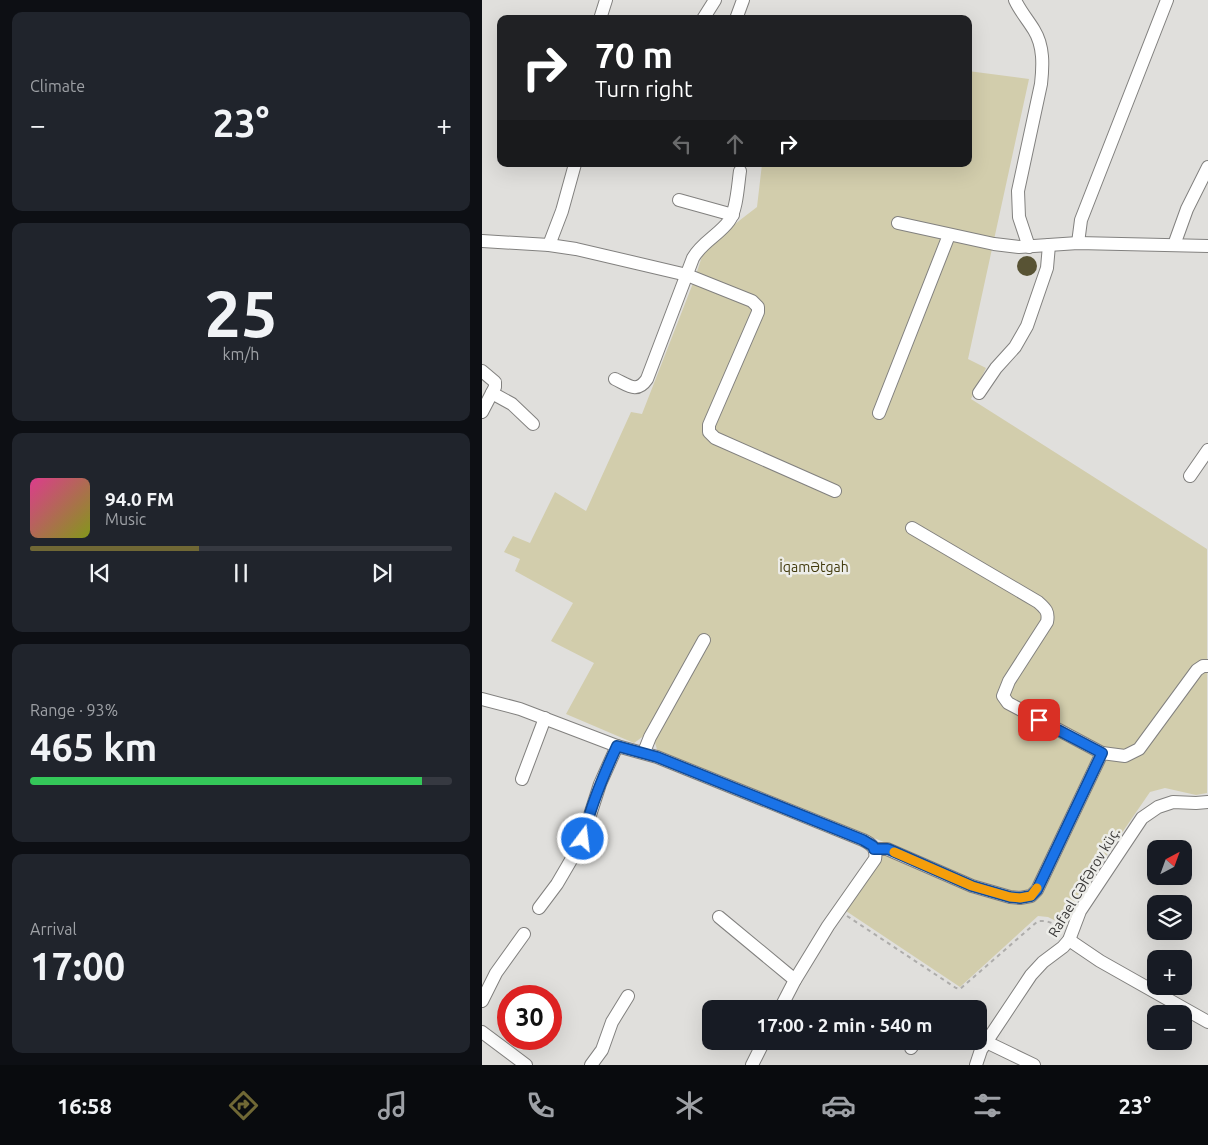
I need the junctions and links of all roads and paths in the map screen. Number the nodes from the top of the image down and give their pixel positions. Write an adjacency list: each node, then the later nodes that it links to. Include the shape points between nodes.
1 (606, 0): 6 (street)
2 (714, 0): 7 (street)
3 (743, 0): 8 (street)
4 (1014, 0): 22 (street, via 1035,32 1041,46 1043,67 1018,190 1019,217)
5 (1167, 0): 17 (street, via 1081,220)
6 (601, 15)
7 (705, 15)
8 (737, 15)
9 (574, 167): 18 (street)
10 (1208, 167): 20 (street)
11 (740, 171): 13 (street)
12 (679, 200): 13 (street)
13 (733, 215): 23 (street, via 696,253)
14 (898, 223): 15 (street)
15 (949, 235): 22 (street); 29 (street)
16 (482, 241): 18 (street)
17 (1078, 243): 19 (street); 20 (street)
18 (549, 245): 23 (street)
19 (1049, 245): 22 (street); 27 (street, via 1046,268 1027,326)
20 (1174, 245): 21 (street)
21 (1208, 246)
22 (1029, 247)
23 (687, 274): 25 (street, via 643,385 633,388); 33 (street, via 752,300 758,307 709,425 709,432 715,438)
24 (482, 371): 26 (street, via 495,382)
25 (615, 379)
26 (492, 393): 28 (street); 30 (street, via 512,404)
27 (979, 393)
28 (482, 412)
29 (880, 413)
30 (533, 424)
31 (1208, 450): 32 (street)
32 (1190, 476)
33 (835, 490)
34 (912, 528): 41 (street, via 1045,608 1047,622 1009,681 1003,696 1008,703)
35 (704, 640): 40 (street)
36 (1208, 666): 41 (street, via 1197,670 1139,749 1125,756)
37 (482, 700): 38 (street)
38 (545, 718): 39 (street); 42 (street)
39 (617, 746): 40 (street); 45 (street, via 600,784 581,843)
40 (644, 752): 44 (street, via 863,840)
41 (1102, 753): 44 (street, via 1037,890 1031,896 1010,897 972,886 888,849)
42 (522, 779)
43 (1206, 804): 48 (street, Rafael Cəfərov küç., via 1172,802 1142,818 1080,911)
44 (874, 849): 46 (street, via 875,859)
45 (539, 908)
46 (839, 911): 48 (path, via 960,989 1038,921 1046,920 1063,926); 50 (street)
47 (719, 917): 50 (street)
48 (1071, 933): 54 (street, via 1100,961); 56 (street, Rafael Cəfərov küç., via 1063,946 1031,974)
49 (524, 934): 53 (street, via 500,966)
50 (795, 980): 52 (street)
51 (628, 996): 61 (street)
52 (785, 1000)
53 (482, 1002)
54 (1208, 1022)
55 (482, 1032): 60 (street)
56 (987, 1033)
57 (987, 1042): 64 (street)
58 (760, 1050): 62 (street)
59 (980, 1050): 63 (street, Rafael Cəfərov küç.)
60 (526, 1065)
61 (592, 1065)
62 (752, 1065)
63 (976, 1065)
64 (1034, 1065)

